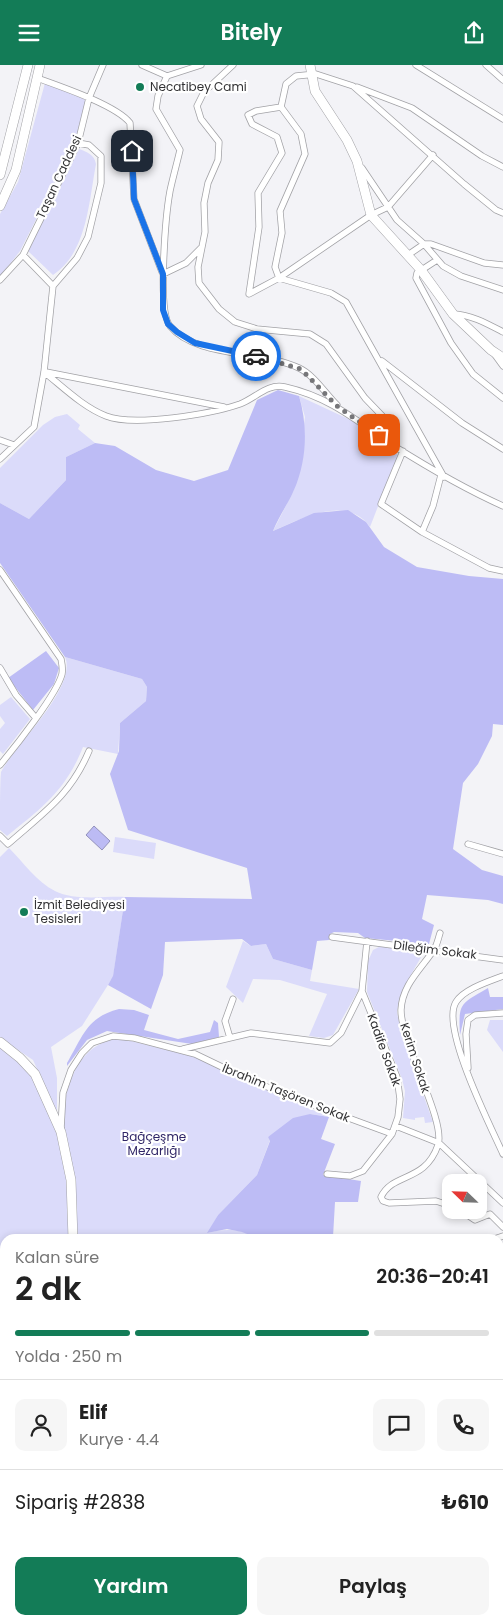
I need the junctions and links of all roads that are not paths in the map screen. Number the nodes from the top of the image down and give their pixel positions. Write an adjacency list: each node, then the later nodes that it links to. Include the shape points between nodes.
1 (27, 65): 21 (main road)
2 (40, 65): 11 (main road)
3 (103, 65): 14 (street, Taşan Caddesi)
4 (142, 65): 10 (street)
5 (201, 65): 10 (street)
6 (233, 65): 27 (street, via 204,92 197,106 200,119 220,147 205,196)
7 (416, 65): 16 (street)
8 (486, 65): 12 (street)
9 (310, 70): 13 (street); 15 (street, via 286,84); 19 (main road, via 314,91)
10 (167, 75): 33 (street, via 156,109 180,150 170,191)
11 (36, 78): 14 (street); 22 (main road, via 16,170)
12 (503, 80)
13 (353, 86): 18 (street); 20 (street, via 412,108)
14 (89, 98): 17 (street, Taşan Caddesi); 33 (street, via 119,113 130,123 134,199)
15 (282, 107): 34 (street, via 301,134 305,147 304,160 280,211 282,233 275,267); 34 (street, via 248,115 252,124 277,137 282,153 258,193 259,227 249,294)
16 (503, 119)
17 (78, 143): 28 (street, Taşan Caddesi); 36 (street, via 99,152 101,183 83,249)
18 (433, 155): 23 (street); 24 (street, via 464,184)
19 (357, 161): 23 (street); 25 (main road)
20 (503, 167)
21 (0, 175)
22 (0, 206)
23 (388, 207): 25 (street); 26 (street, via 397,220)
24 (503, 213)
25 (371, 215): 29 (main road); 34 (street)
26 (424, 244): 29 (street); 30 (street); 31 (street, via 438,245 484,263)
27 (203, 245): 33 (street, via 186,263); 50 (street, via 198,280 219,309 244,326 310,334 326,344 365,398 390,424)
28 (23, 255): 35 (street, Taşan Caddesi); 36 (street)
29 (408, 255): 32 (main road)
30 (437, 260): 32 (street); 37 (street, via 461,276)
31 (503, 265)
32 (421, 270): 38 (main road); 45 (street, via 416,278 451,343 477,380)
33 (163, 274): 47 (street, via 165,316 177,332 205,346 279,361 301,369)
34 (279, 278): 42 (street, via 342,299)
35 (0, 280)
36 (53, 286): 44 (street)
37 (503, 290)
38 (453, 314): 39 (street, via 481,320); 40 (main road)
39 (503, 332)
40 (491, 349): 41 (main road); 43 (street)
41 (503, 357)
42 (380, 360): 51 (street, via 462,423); 54 (street)
43 (503, 366)
44 (44, 372): 46 (street); 46 (street, via 90,406 111,417 173,417); 49 (street, via 34,427)
45 (503, 398)
46 (227, 407): 47 (street, via 266,389 281,386)
47 (338, 407): 50 (street)
48 (0, 440): 49 (street)
49 (14, 445): 53 (street)
50 (393, 445): 52 (street)
51 (503, 449)
52 (403, 451): 54 (street); 56 (street, via 381,505)
53 (0, 459)
54 (443, 476): 55 (street); 56 (street)
55 (503, 506)
56 (422, 532): 58 (street, via 489,568)
57 (0, 570): 60 (street, via 63,666 59,681)
58 (503, 571)
59 (0, 668): 60 (street, via 16,695)
60 (35, 717): 62 (street)
61 (89, 751): 63 (street, via 79,774 60,799 8,844)
62 (1, 760)
63 (0, 836)
64 (468, 844): 65 (street)
65 (503, 854)
66 (440, 933): 69 (street, Kerim Sokak)
67 (332, 937): 68 (street, Dileğim Sokak)
68 (368, 941): 69 (street, Dileğim Sokak); 72 (street, Kadife Sokak)
69 (434, 950): 70 (street, Dileğim Sokak); 82 (street, Kerim Sokak, via 412,977 401,1009)
70 (503, 960)
71 (503, 976): 78 (street, via 466,993 454,1006 452,1020)
72 (362, 991): 75 (street, via 341,1033 330,1043 258,1033); 79 (street, Kadife Sokak, via 397,1077 400,1099)
73 (233, 999): 75 (street, via 225,1021)
74 (503, 1013): 78 (street, via 475,1015 468,1019)
75 (230, 1038): 77 (street)
76 (0, 1042): 80 (main road, via 35,1074)
77 (181, 1049): 80 (street, via 119,1036 92,1043 78,1059 66,1082); 81 (street, İbrahim Taşören Sokak, via 305,1102)
78 (469, 1080): 83 (street)
79 (396, 1126): 81 (street, Kadife Sokak); 82 (street)
80 (61, 1131): 89 (main road, via 71,1180)
81 (392, 1134): 84 (street, Kadife Sokak, via 363,1171 350,1176)
82 (439, 1143): 85 (street, via 427,1166 387,1189 381,1197 389,1203); 86 (street)
83 (503, 1154)
84 (327, 1174)
85 (442, 1203)
86 (503, 1203)
87 (488, 1215): 88 (street)
88 (503, 1227)
89 (73, 1234)

